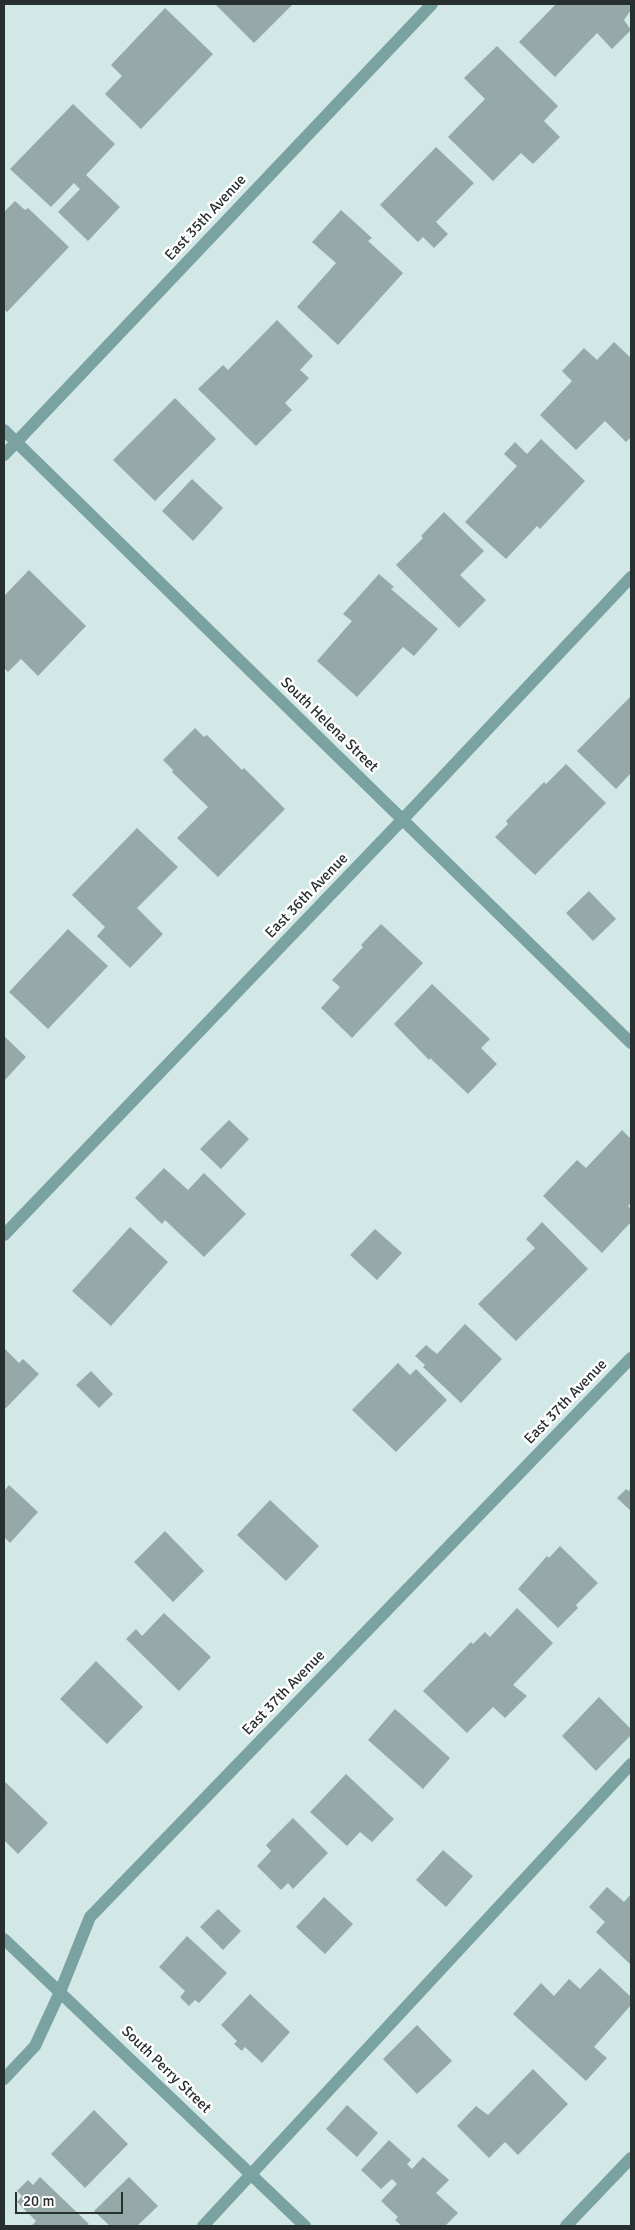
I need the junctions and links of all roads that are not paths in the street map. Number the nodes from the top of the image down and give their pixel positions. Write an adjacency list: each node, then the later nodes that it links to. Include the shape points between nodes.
1 (432, 4): 3 (street, East 35th Avenue)
2 (4, 430): 3 (street, South Helena Street)
3 (16, 442): 4 (street, East 35th Avenue); 6 (street, South Helena Street)
4 (4, 455)
5 (631, 577): 6 (street, East 36th Avenue)
6 (403, 819): 7 (street, South Helena Street); 8 (street, East 36th Avenue)
7 (631, 1043)
8 (4, 1235)
9 (631, 1358): 12 (street, East 37th Avenue, via 90,1917)
10 (631, 1764): 15 (street)
11 (4, 1938): 12 (street, South Perry Street)
12 (60, 1992): 13 (street, East 37th Avenue, via 34,2046); 15 (street, South Perry Street)
13 (4, 2079)
14 (631, 2158): 18 (street)
15 (252, 2175): 16 (street); 17 (street, South Perry Street)
16 (203, 2226)
17 (305, 2226)
18 (566, 2226)

